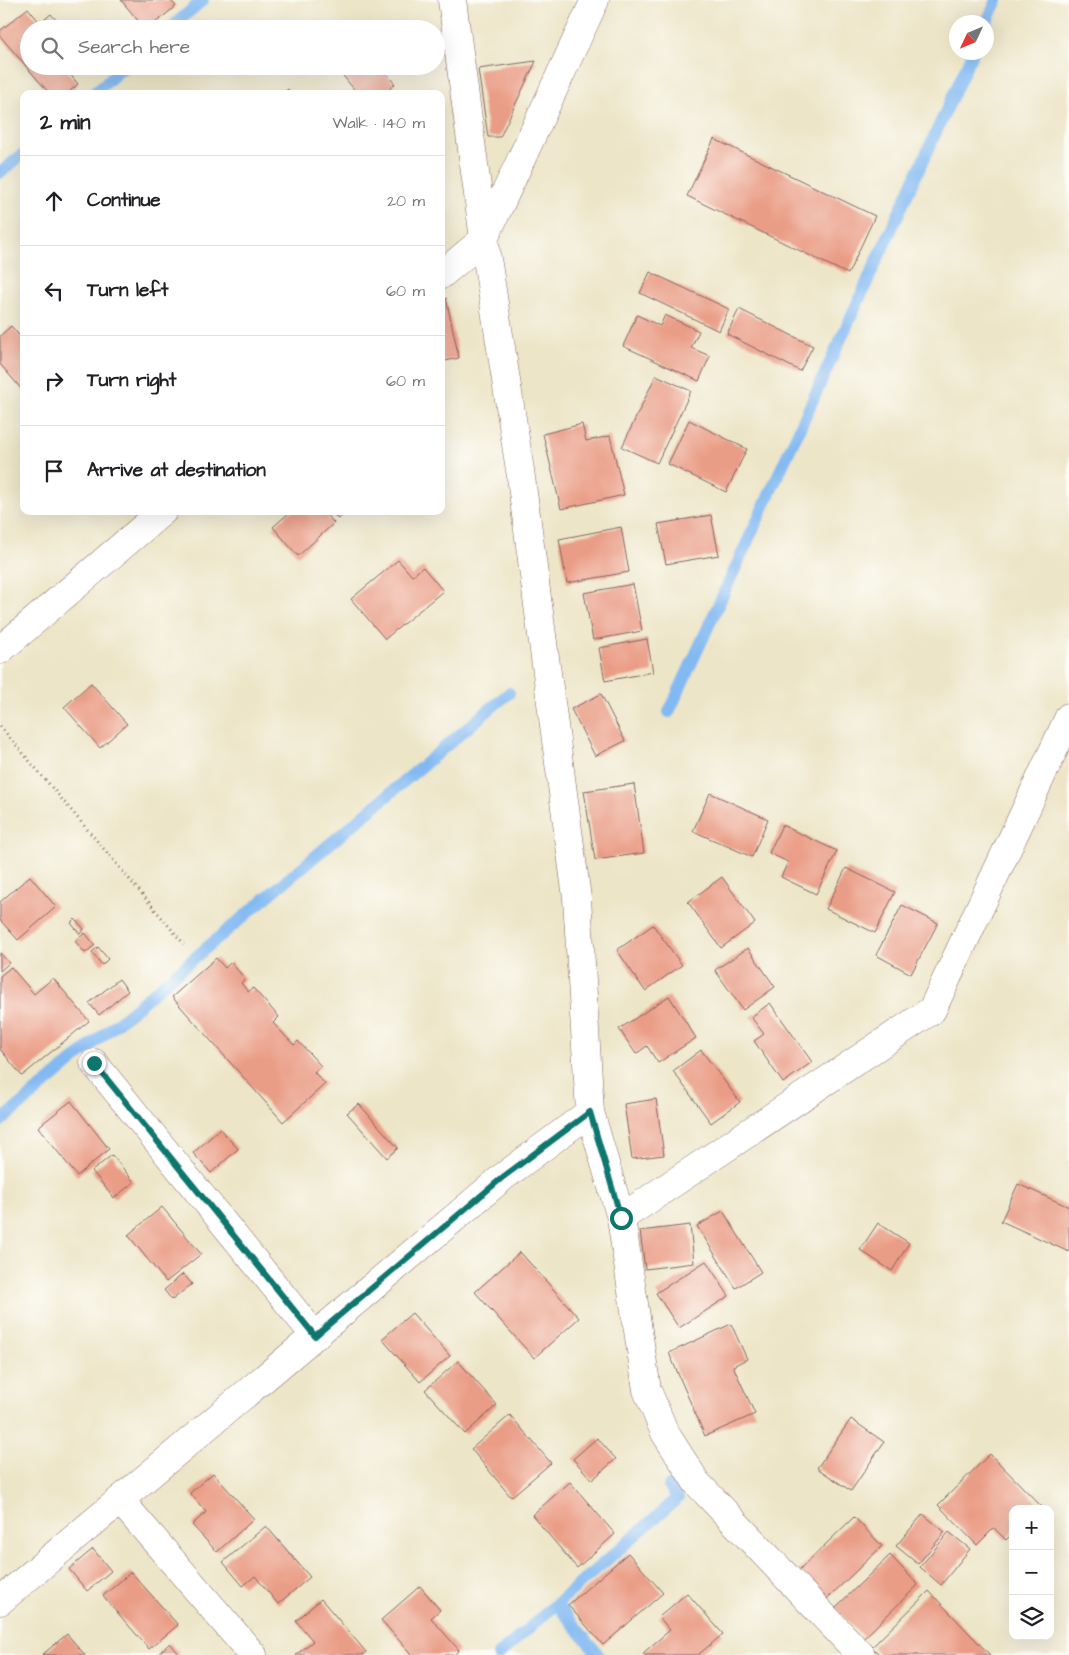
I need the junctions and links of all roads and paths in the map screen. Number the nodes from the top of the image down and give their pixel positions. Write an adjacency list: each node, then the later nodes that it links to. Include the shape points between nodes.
1 (452, 0): 3 (street)
2 (595, 0): 3 (street)
3 (484, 238): 4 (street); 11 (street, via 520,470 577,898)
4 (445, 272)
5 (158, 515): 6 (street)
6 (0, 650)
7 (1069, 717): 12 (street, via 932,1010)
8 (0, 726): 9 (path)
9 (184, 944)
10 (94, 1063): 13 (street)
11 (590, 1112): 12 (street); 13 (street, via 503,1177)
12 (621, 1218): 17 (street, via 646,1390 665,1433 697,1483)
13 (315, 1336): 14 (street)
14 (120, 1500): 15 (street); 16 (street)
15 (0, 1601)
16 (253, 1655)
17 (861, 1655)

